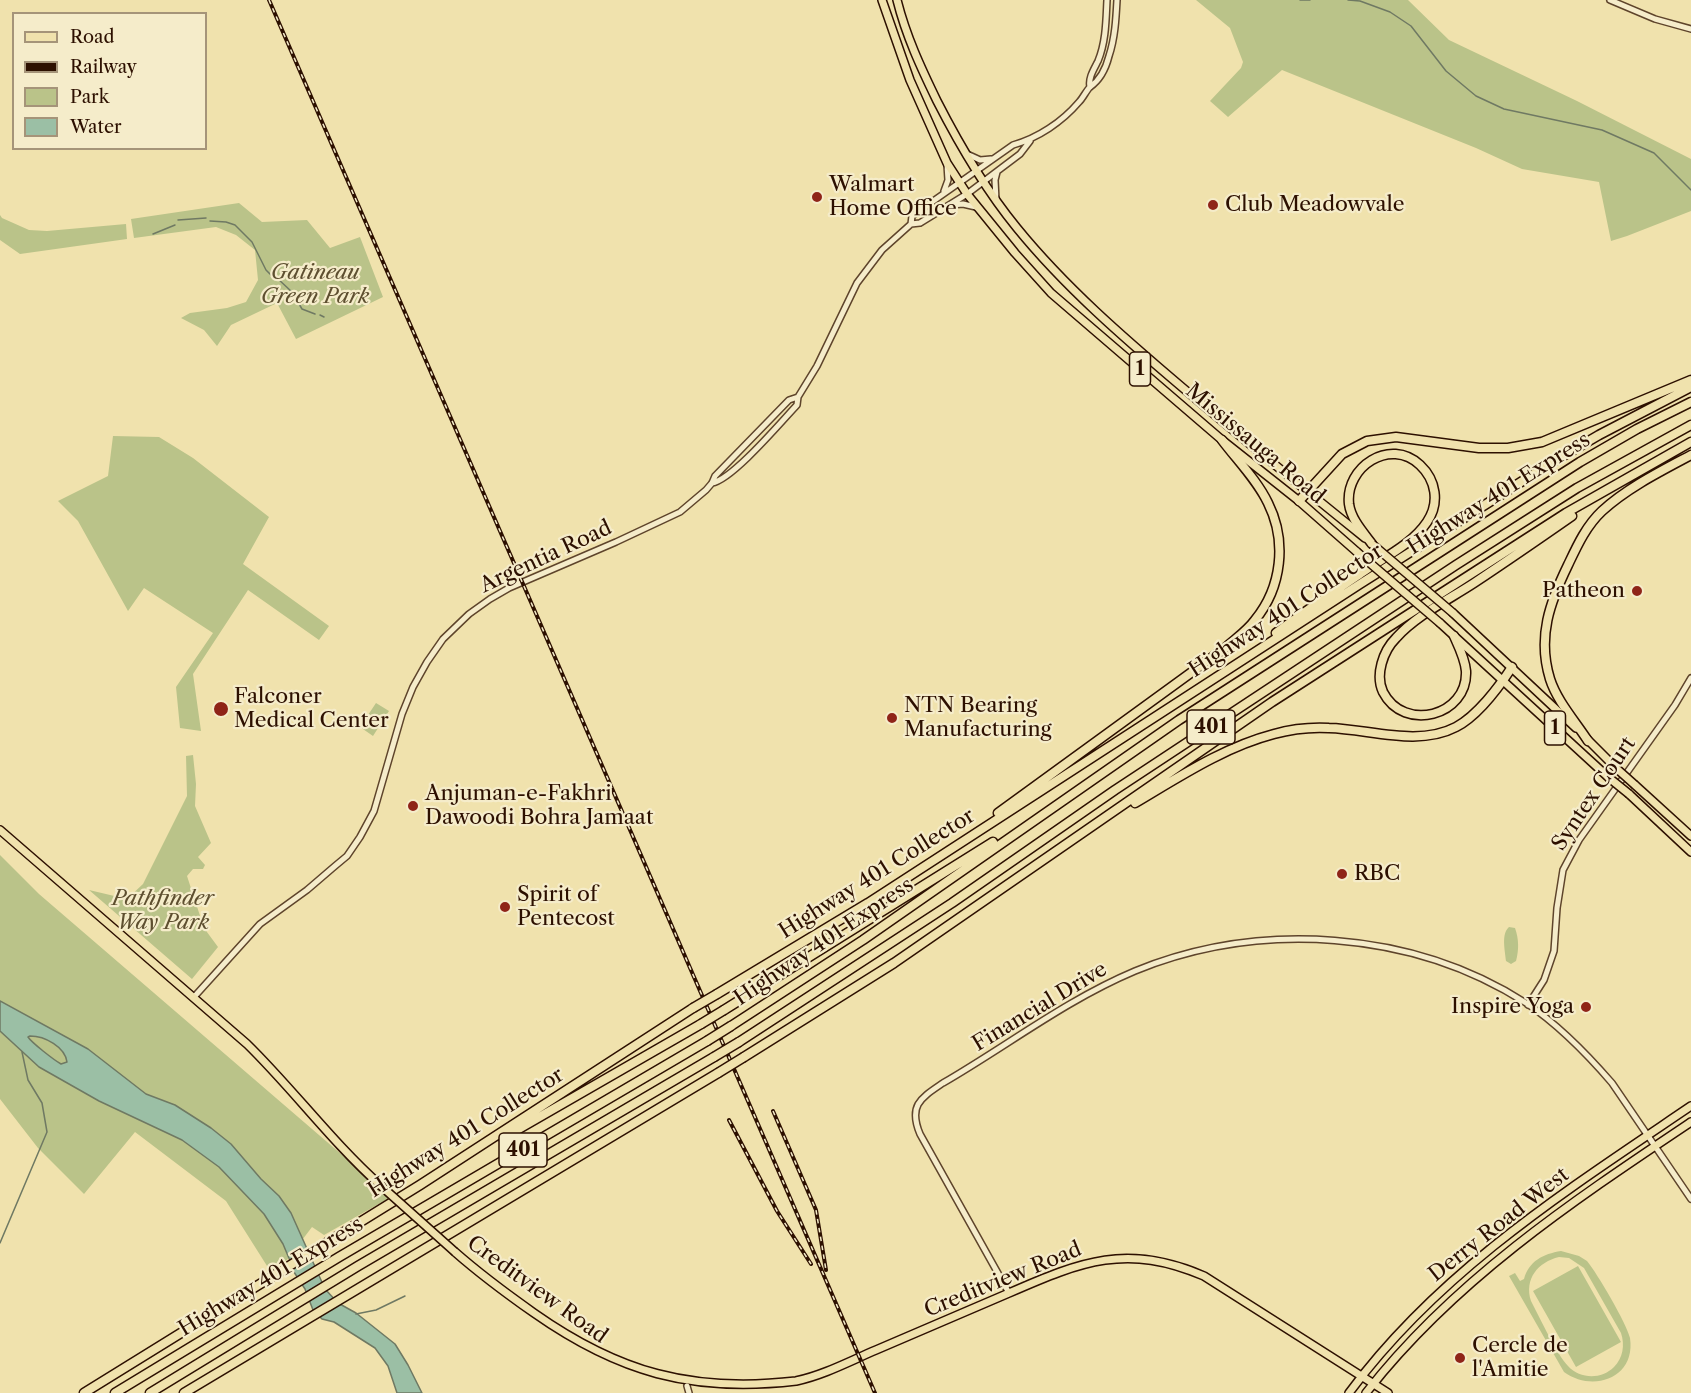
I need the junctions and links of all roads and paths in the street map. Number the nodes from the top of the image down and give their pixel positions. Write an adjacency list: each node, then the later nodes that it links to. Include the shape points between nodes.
1 (882, 0): 11 (main road, Mississauga Road / 1, via 910,80)
2 (897, 0): 9 (main road, Mississauga Road / 1, via 913,51)
3 (1107, 0): 7 (street, Argentia Road, via 1104,40)
4 (1117, 0): 7 (street, Argentia Road, via 1109,59 1096,84)
5 (1610, 0): 6 (street, via 1654,19)
6 (1691, 29)
7 (1090, 87): 8 (street, Argentia Road, via 1067,114)
8 (1030, 141): 10 (street, Argentia Road, via 1013,145); 13 (street, Argentia Road)
9 (964, 152): 10 (street, via 980,160); 12 (main road, Mississauga Road / 1)
10 (993, 159): 12 (street, Argentia Road)
11 (947, 163): 14 (main road, Mississauga Road / 1); 16 (street)
12 (975, 170): 14 (street, Argentia Road); 15 (main road, Mississauga Road / 1)
13 (997, 172): 15 (street, Argentia Road); 18 (street)
14 (958, 182): 16 (street, Argentia Road); 17 (main road, Mississauga Road / 1)
15 (983, 182): 17 (street, Argentia Road); 18 (main road, Mississauga Road / 1)
16 (944, 192): 21 (street, Argentia Road, via 912,216)
17 (967, 194): 19 (street, Argentia Road); 20 (main road, Mississauga Road / 1)
18 (996, 201): 32 (main road, Mississauga Road / 1, via 1046,263 1098,314)
19 (951, 205): 20 (street); 21 (street, Argentia Road, via 920,223)
20 (976, 207): 27 (main road, Mississauga Road / 1, via 1051,293)
21 (910, 224): 24 (street, Argentia Road, via 882,250 857,283 818,366)
22 (1691, 380): 32 (highway, via 1542,442 1479,448 1396,437 1367,441 1342,454)
23 (1691, 387): 38 (highway, Highway 401 Collector / 401, via 1551,463)
24 (798, 397): 31 (street, Argentia Road, via 789,400); 31 (street, Argentia Road, via 797,405 763,442 719,482)
25 (1691, 402): 41 (highway, Highway 401 Express / 401, via 1580,462)
26 (1691, 425): 61 (highway, Highway 401 Express / 401, bridge, via 1576,488 1456,565 739,1042)
27 (1222, 440): 33 (main road, Mississauga Road / 1); 46 (highway, via 1262,492 1277,528 1280,554 1276,581 1255,621 1225,648 1037,786)
28 (1691, 442): 30 (highway, 401)
29 (1691, 455): 40 (highway, via 1639,484 1602,511 1576,546 1552,596 1544,640 1548,670 1563,705)
30 (1628, 476): 35 (highway, via 1395,638 1379,673 1383,691 1398,709 1414,716 1428,716 1444,711 1457,700 1466,671); 44 (highway, 401, via 1272,702)
31 (712, 483): 47 (street, Argentia Road, via 667,519 490,598 443,639 413,687 374,812 347,856 260,924)
32 (1307, 491): 33 (highway); 34 (main road, Mississauga Road / 1)
33 (1299, 501): 35 (main road, Mississauga Road / 1, bridge)
34 (1372, 544): 36 (main road, Mississauga Road / 1, bridge); 38 (highway, via 1350,507 1353,478 1363,464 1378,456 1395,454 1414,459 1427,472 1434,487 1436,504 1428,522 1415,536 1306,610)
35 (1454, 636): 39 (main road, Mississauga Road / 1)
36 (1512, 667): 39 (highway); 40 (main road, Mississauga Road / 1)
37 (1691, 678): 48 (street, Syntex Court, via 1563,870 1554,951 1544,980)
38 (1216, 679): 46 (highway, Highway 401 Collector / 401)
39 (1503, 680): 44 (highway, via 1456,727 1434,734 1409,736 1312,728 1254,740 1183,774); 45 (main road, Mississauga Road / 1, bridge)
40 (1588, 741): 43 (main road, Mississauga Road / 1, bridge)
41 (1067, 796): 53 (highway, bridge, via 701,1024); 60 (highway, Highway 401 Express / 401, bridge, via 862,940 731,1026)
42 (0, 830): 47 (main road, Creditview Road)
43 (1691, 836)
44 (1062, 848): 62 (highway, 401, bridge, via 894,963 744,1057)
45 (1691, 852)
46 (868, 903): 53 (highway, Highway 401 Collector / 401, bridge, via 693,1008)
47 (194, 997): 58 (main road, Creditview Road, bridge, via 271,1068 339,1146 380,1185 506,1293 604,1358)
48 (1528, 1005): 51 (street, Financial Drive, via 1579,1046); 55 (street, Financial Drive, via 1485,980 1433,959 1363,944 1306,939 1239,943 1187,954 1137,970 1084,996 926,1095 916,1107 915,1121 920,1134)
49 (1691, 1106): 51 (main road, Derry Road West)
50 (1691, 1122): 52 (main road, Derry Road West)
51 (1648, 1135): 52 (street, Financial Drive); 56 (main road, Derry Road West, via 1486,1251 1428,1303)
52 (1655, 1146): 54 (street, Financial Drive); 57 (main road, Derry Road West, via 1484,1270 1425,1326)
53 (420, 1185): 59 (highway, Highway 401 Collector / 401)
54 (1691, 1199)
55 (1009, 1293): 56 (main road, Creditview Road, via 1093,1261 1138,1258 1171,1264 1220,1284); 58 (main road, Creditview Road, via 798,1381 750,1389)
56 (1362, 1376): 57 (main road, Creditview Road); 63 (main road, Derry Road West)
57 (1373, 1384): 64 (main road, Derry Road West); 65 (main road, Creditview Road)
58 (688, 1390)
59 (84, 1393)
60 (115, 1393)
61 (150, 1393)
62 (184, 1393)
63 (1349, 1393)
64 (1366, 1393)
65 (1388, 1393)

